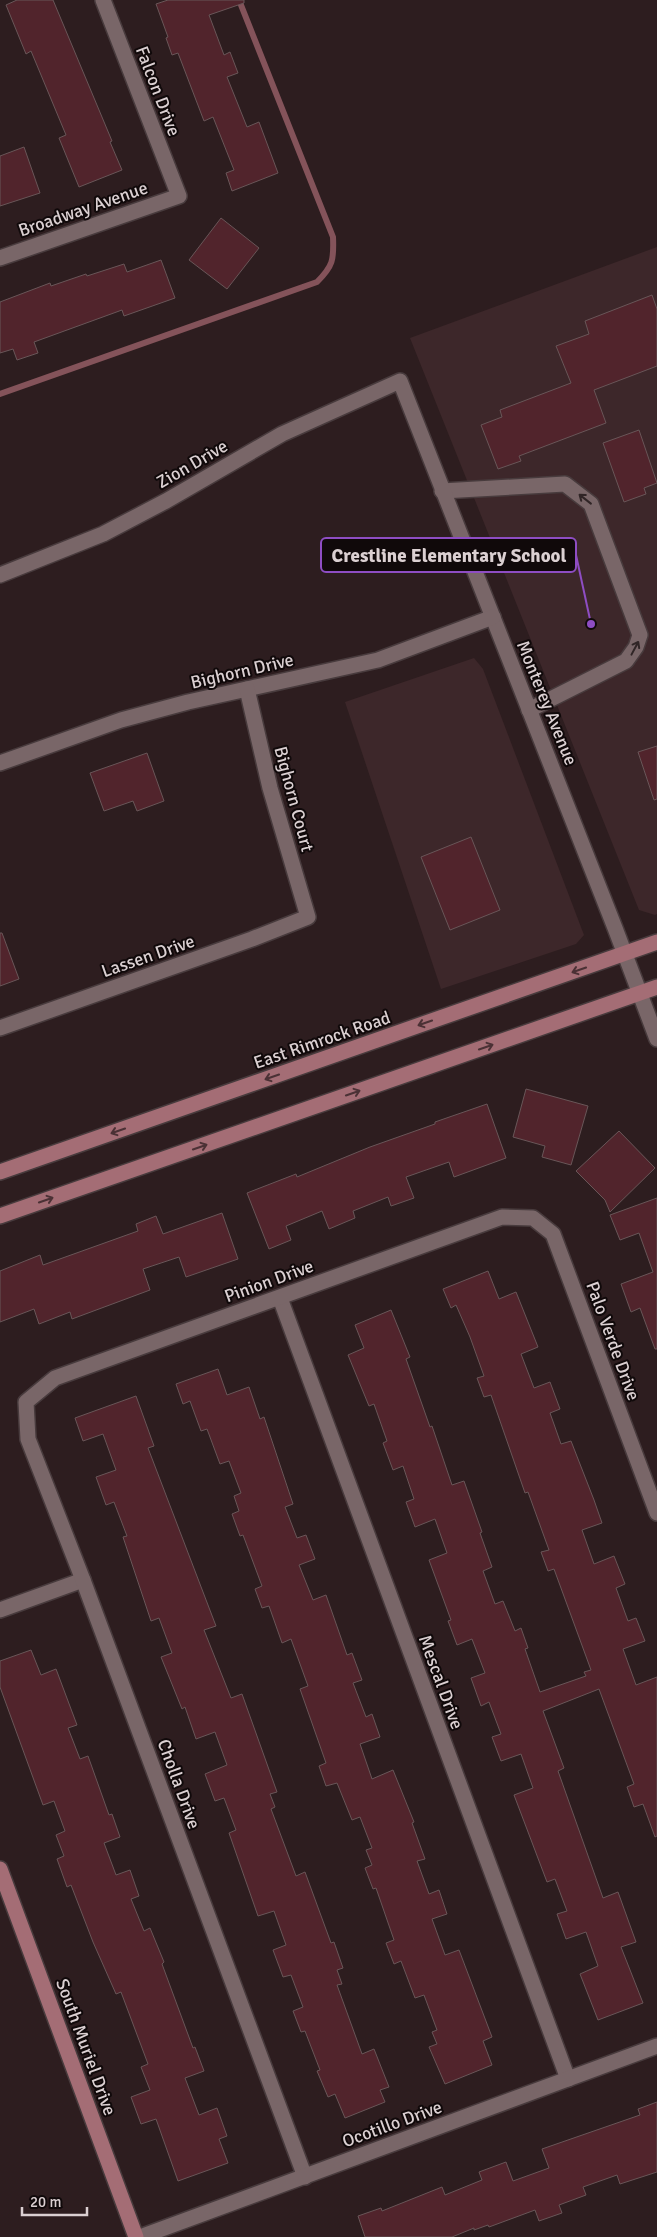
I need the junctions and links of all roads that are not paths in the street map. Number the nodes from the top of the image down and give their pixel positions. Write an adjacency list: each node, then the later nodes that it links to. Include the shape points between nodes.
1 (103, 0): 2 (street, Falcon Drive)
2 (179, 196): 3 (street, Broadway Avenue)
3 (0, 258)
4 (400, 381): 5 (street, Monterey Avenue); 6 (street, Zion Drive, via 282,434 103,534)
5 (442, 491): 7 (street, Monterey Avenue); 9 (street, one-way to 5, via 626,661 640,635 591,504 565,484)
6 (0, 575)
7 (493, 618): 8 (street, Bighorn Drive, via 378,660); 9 (street, Monterey Avenue)
8 (247, 689): 10 (street, Bighorn Drive, via 121,720); 11 (street, Bighorn Court, via 270,788)
9 (529, 710): 13 (street, Monterey Avenue)
10 (0, 763)
11 (308, 917): 16 (street, Lassen Drive)
12 (657, 942): 13 (main road, East Rimrock Road)
13 (625, 954): 15 (street, Monterey Avenue); 18 (main road, East Rimrock Road, one-way to 18)
14 (657, 987): 15 (main road)
15 (640, 993): 17 (street, Monterey Avenue); 19 (main road, one-way to 15)
16 (0, 1028)
17 (657, 1040)
18 (0, 1172)
19 (0, 1216)
20 (533, 1218): 21 (street, Pinion Drive, via 502,1217); 23 (street, Palo Verde Drive, via 553,1234)
21 (280, 1298): 22 (street, Pinion Drive, via 55,1378); 28 (street, Mescal Drive)
22 (26, 1402): 24 (street, Cholla Drive, via 28,1439)
23 (657, 1513)
24 (83, 1580): 25 (street); 29 (street, Cholla Drive)
25 (0, 1610)
26 (0, 1869): 30 (main road, South Muriel Drive)
27 (657, 2046): 28 (street, Ocotillo Drive)
28 (568, 2079): 29 (street, Ocotillo Drive)
29 (304, 2177): 31 (street, Ocotillo Drive)
30 (136, 2237)
31 (140, 2237)

